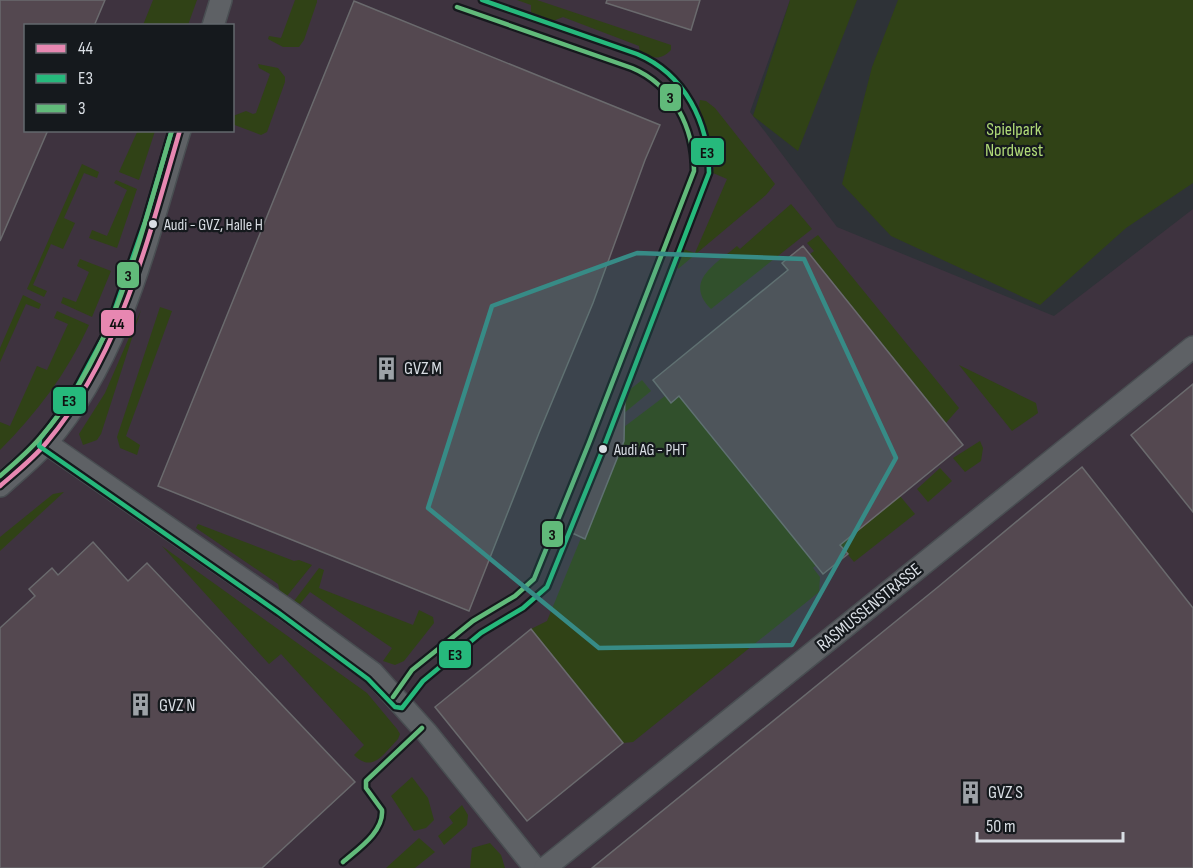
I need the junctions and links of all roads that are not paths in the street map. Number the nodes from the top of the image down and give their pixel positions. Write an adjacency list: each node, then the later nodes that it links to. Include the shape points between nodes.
1 (221, 0): 2 (street)
2 (214, 24)
3 (179, 132): 5 (street, via 115,332 77,402)
4 (1193, 347): 8 (street, RASMUSSENSTRASSE)
5 (46, 442): 6 (street); 7 (street, via 373,673 427,733)
6 (0, 486)
7 (535, 868)
8 (545, 868)

